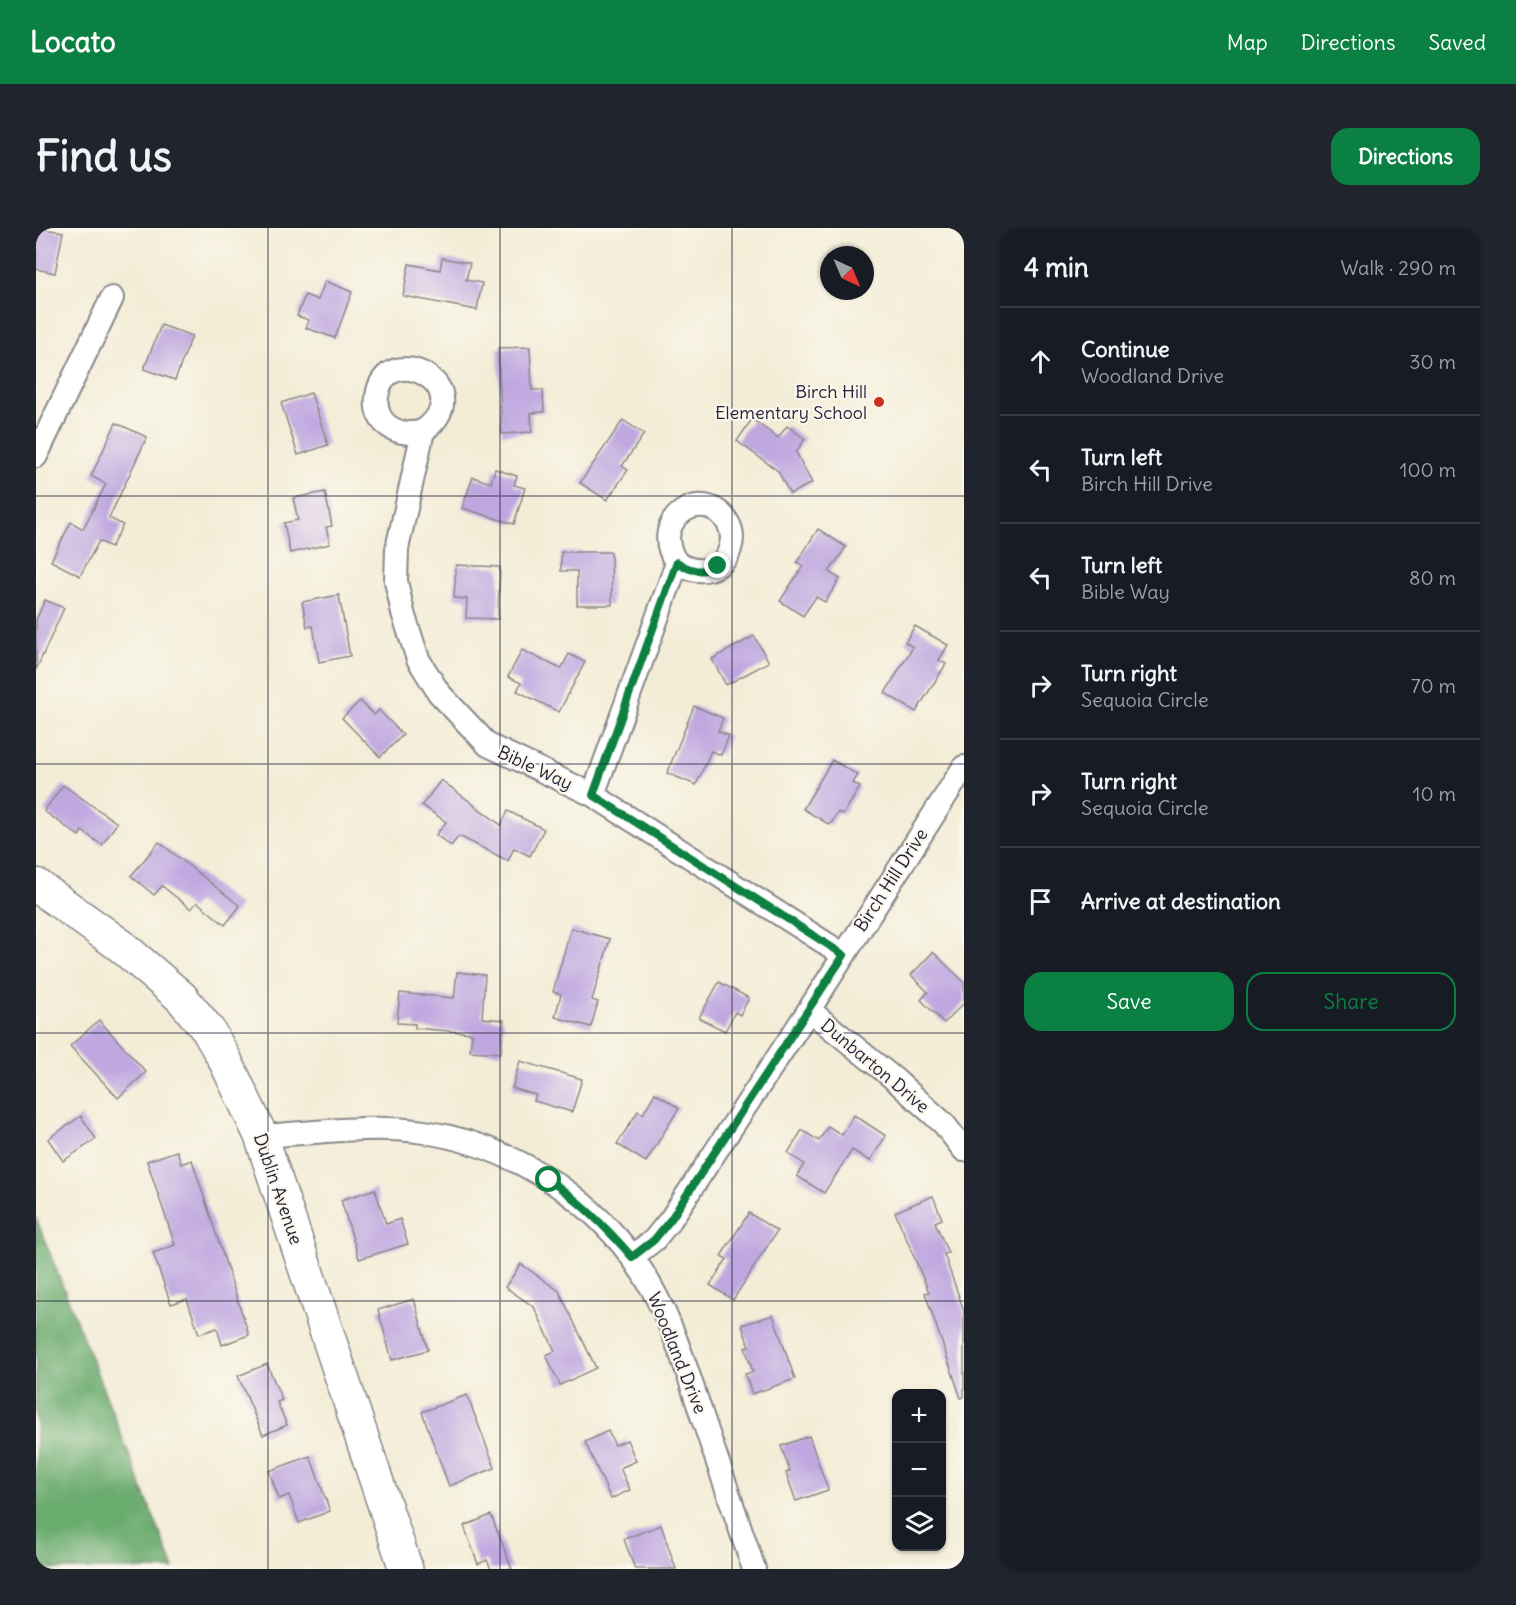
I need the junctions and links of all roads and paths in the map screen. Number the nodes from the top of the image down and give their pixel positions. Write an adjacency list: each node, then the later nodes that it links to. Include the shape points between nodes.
1 (112, 298): 3 (street)
2 (423, 431): 6 (street, Bible Way, via 397,549 396,581 418,659 439,693 488,745)
3 (36, 456)
4 (677, 562): 6 (street)
5 (964, 767): 8 (street, Birch Hill Drive)
6 (593, 795): 8 (street, Bible Way)
7 (36, 885): 10 (street, Dublin Avenue, via 120,945 181,997 208,1030)
8 (844, 955): 9 (street, Birch Hill Drive)
9 (809, 1010): 11 (street, Dunbarton Drive, via 944,1124); 12 (street, Birch Hill Drive, via 671,1219 654,1240)
10 (261, 1137): 12 (street, Woodland Drive, via 377,1129 412,1131 494,1151 578,1200); 13 (street, Dublin Avenue)
11 (964, 1150)
12 (632, 1257): 14 (street, Woodland Drive, via 657,1298 674,1337)
13 (406, 1569)
14 (754, 1569)

